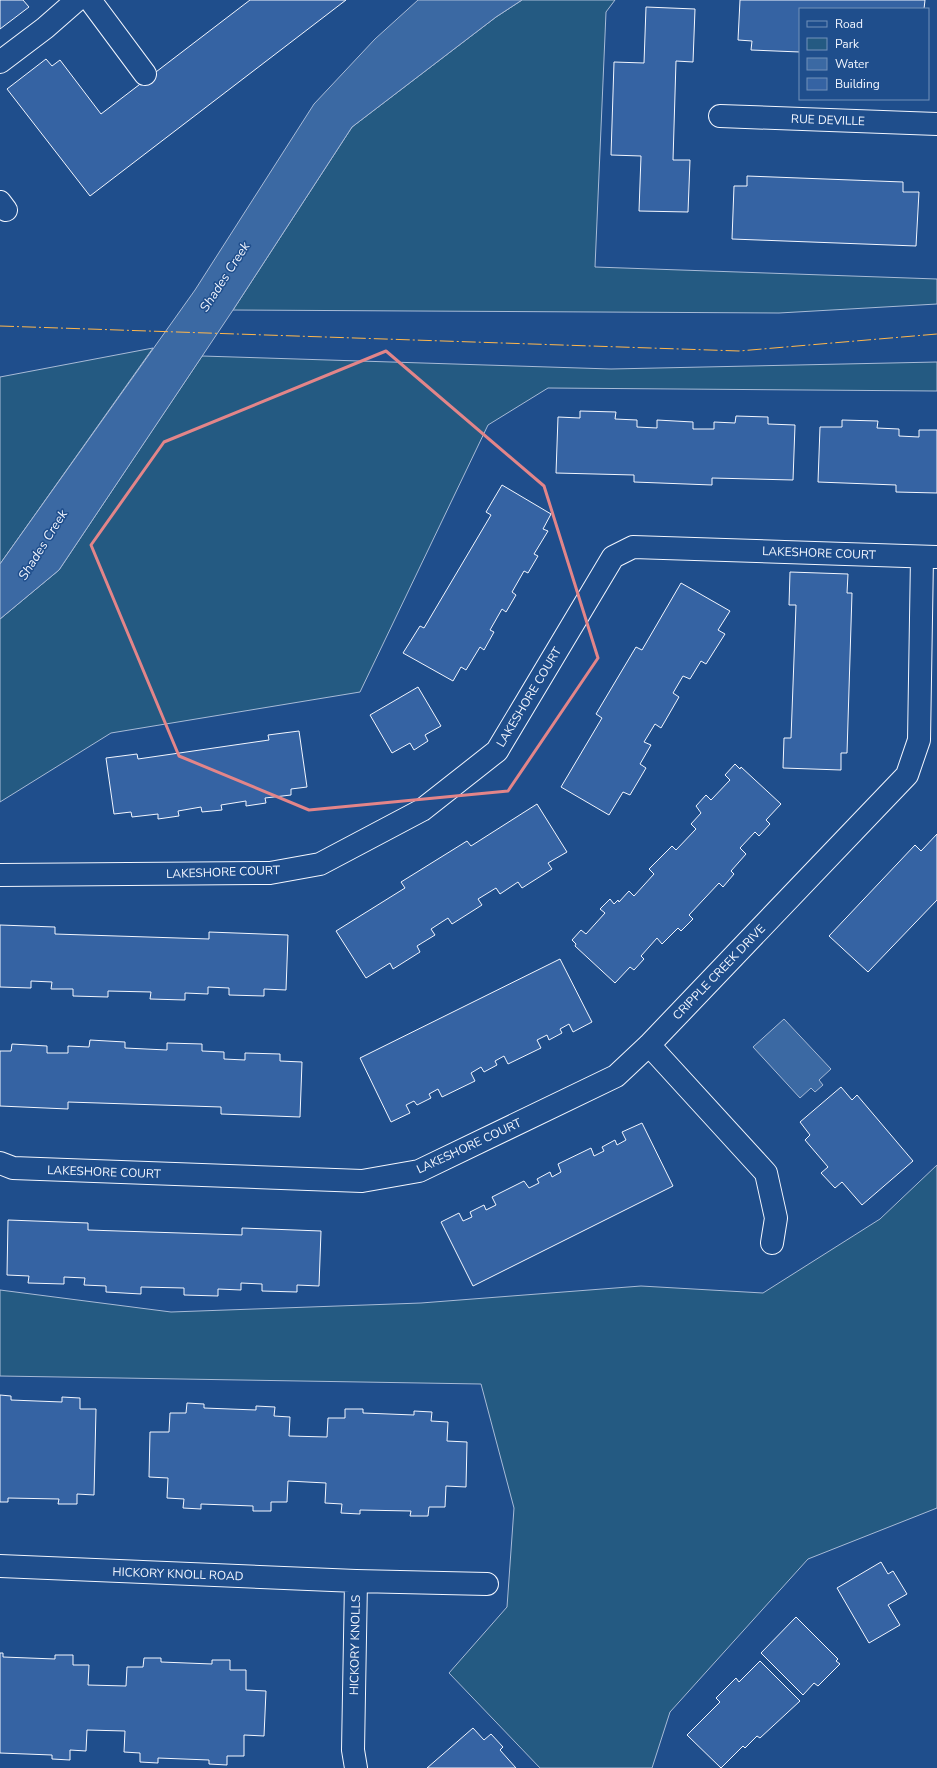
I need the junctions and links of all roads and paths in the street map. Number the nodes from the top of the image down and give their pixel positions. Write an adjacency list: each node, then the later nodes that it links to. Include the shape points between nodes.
1 (77, 0): 3 (street)
2 (90, 0): 4 (street)
3 (0, 62)
4 (145, 74)
5 (720, 116): 6 (street, RUE DEVILLE)
6 (937, 124)
7 (929, 557): 8 (street, LAKESHORE COURT, via 633,547 613,557 497,751 422,810 320,864 270,873); 9 (street, LAKESHORE COURT, via 919,740 907,775)
8 (0, 875)
9 (788, 899): 10 (street, CRIPPLE CREEK DRIVE)
10 (649, 1045): 11 (street, LAKESHORE COURT, via 616,1076 419,1171 362,1181 13,1168); 12 (street, via 766,1173 776,1218)
11 (0, 1163)
12 (772, 1243)
13 (0, 1566): 14 (street, HICKORY KNOLL ROAD)
14 (356, 1581): 15 (street, HICKORY KNOLLS); 16 (street, HICKORY KNOLLS, via 353,1750)
15 (487, 1584)
16 (356, 1768)

